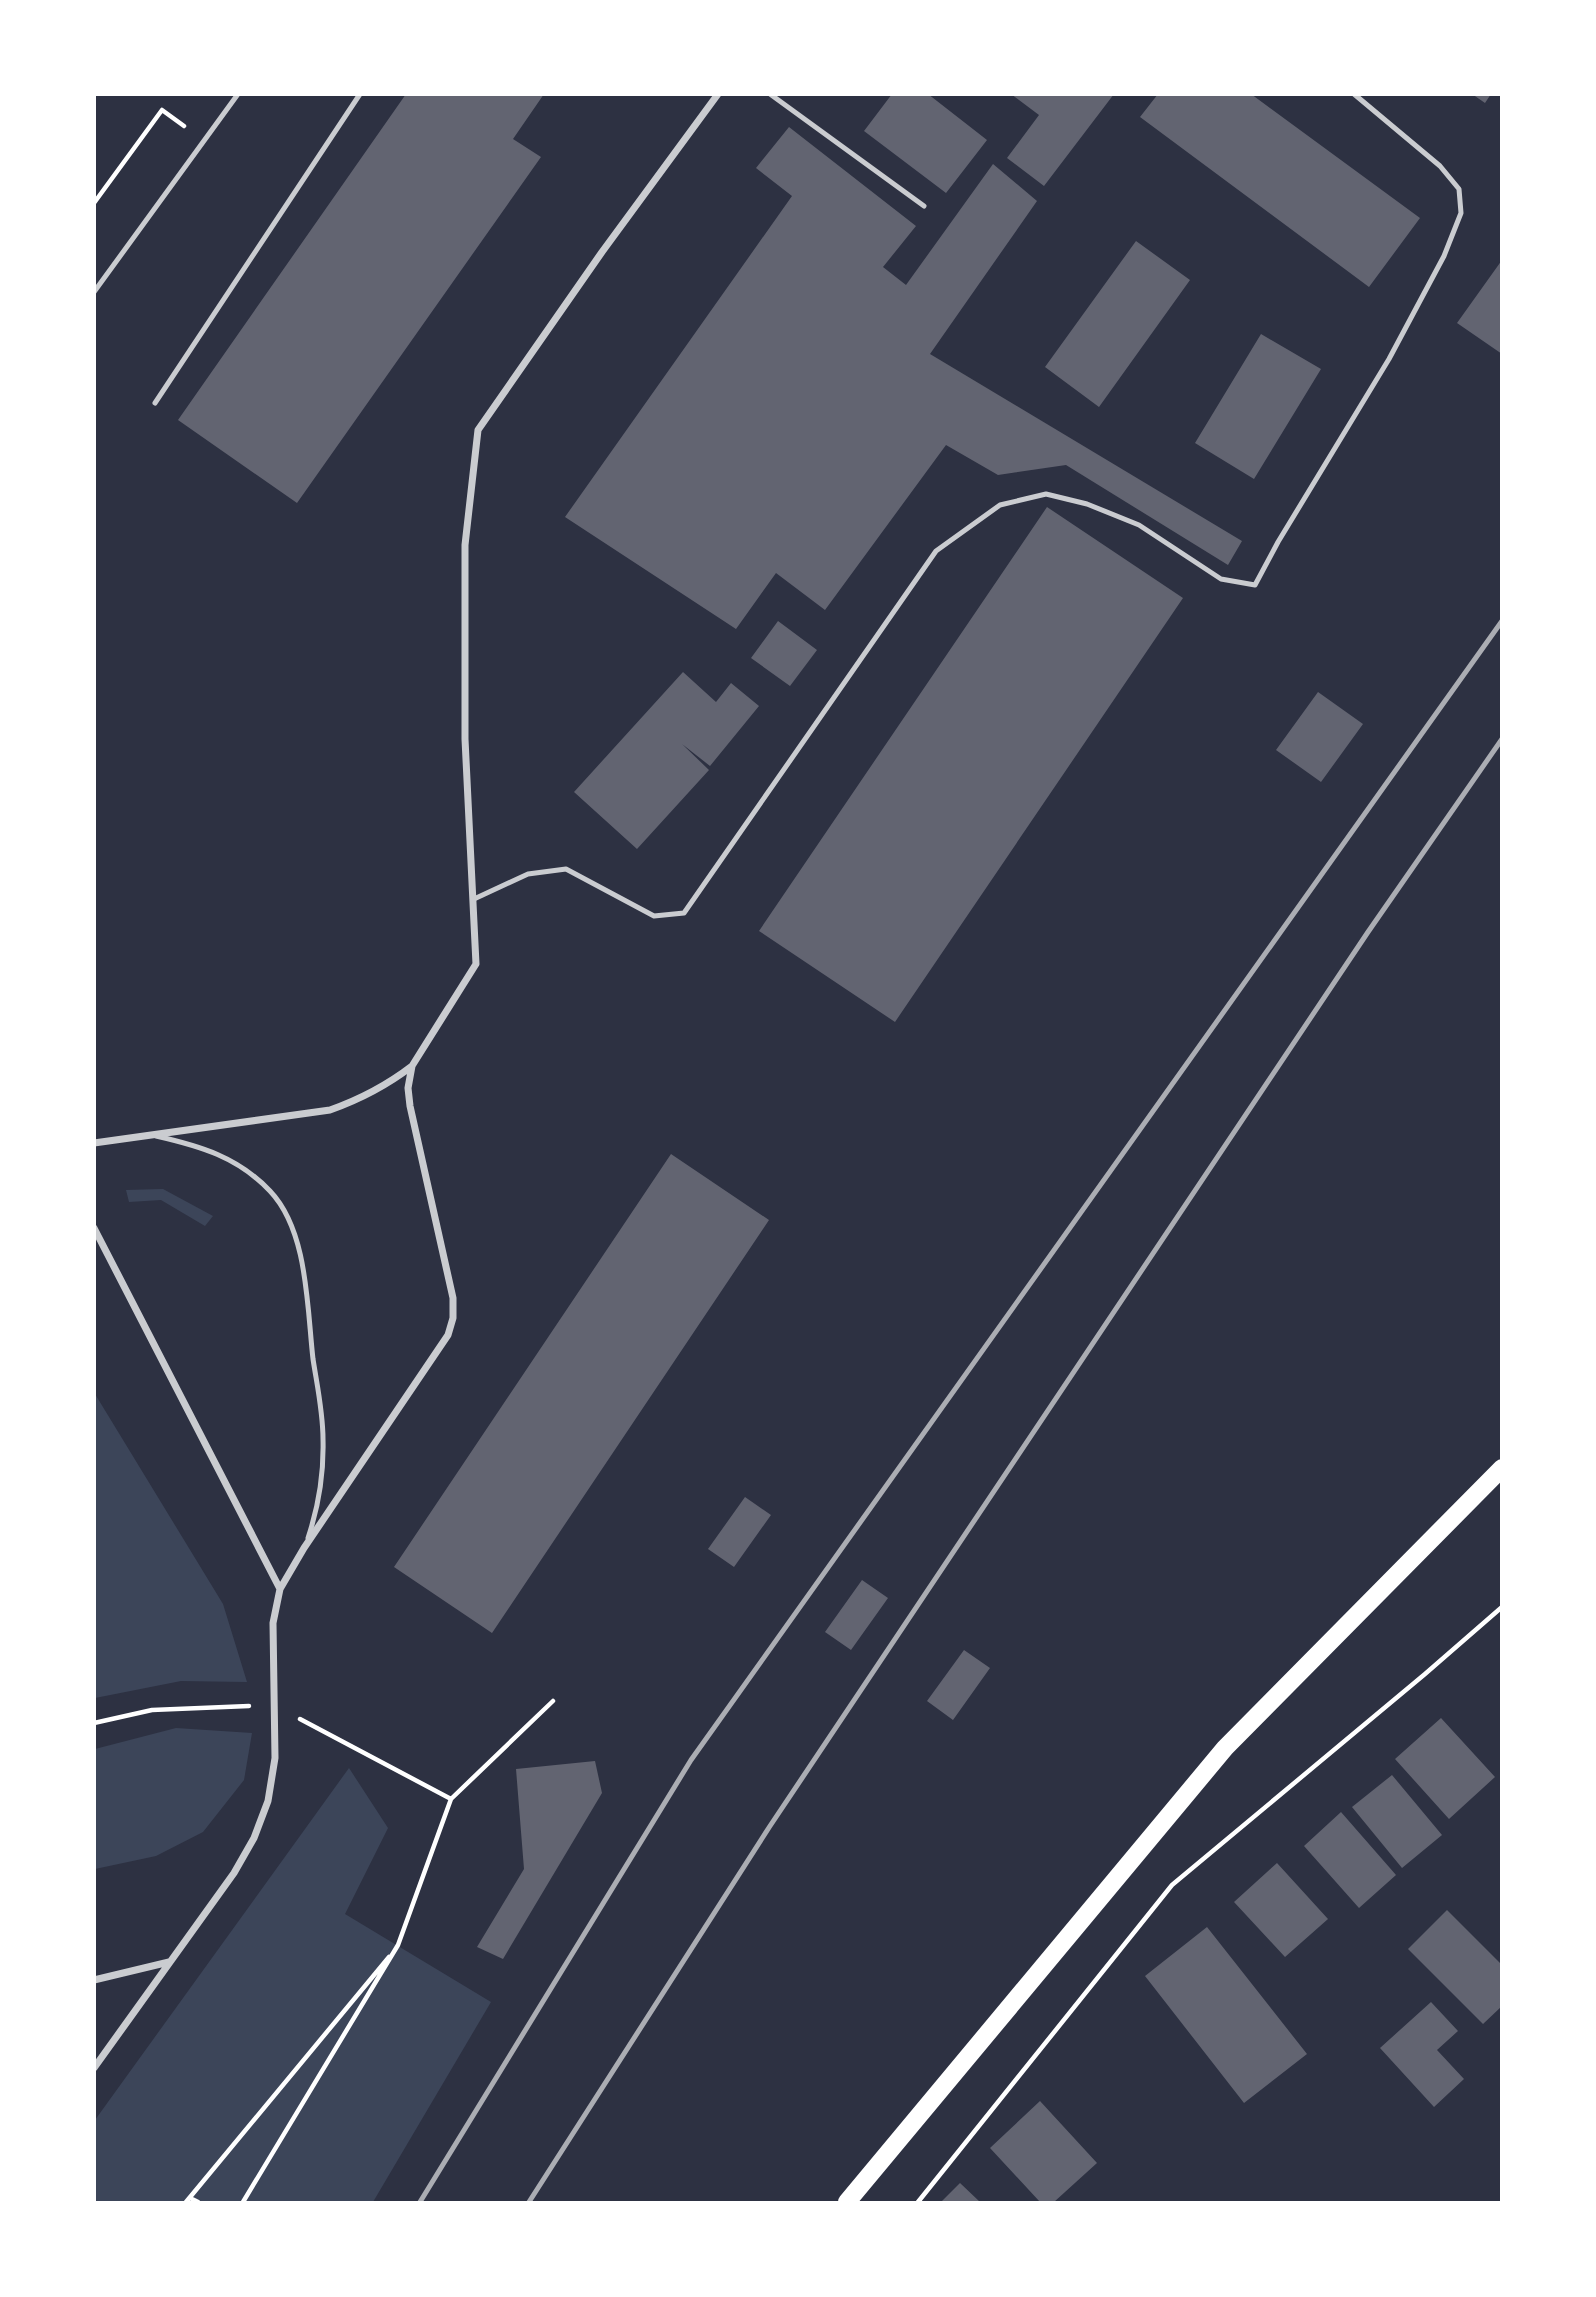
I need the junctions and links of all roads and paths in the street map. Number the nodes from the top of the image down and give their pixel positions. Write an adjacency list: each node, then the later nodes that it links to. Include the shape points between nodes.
1 (238, 94): 6 (lane)
2 (360, 94): 10 (lane)
3 (718, 94): 11 (street, via 478,430 465,545 465,739)
4 (770, 94): 8 (lane)
5 (1354, 94): 11 (lane, via 1440,166 1459,189 1461,213 1444,256 1390,359 1255,585 1221,579 1139,525 1087,504 1046,494 1000,505 936,551 684,913 654,916 566,869 527,874)
6 (204, 140): 7 (path, via 162,110); 9 (lane)
7 (94, 203)
8 (924, 206)
9 (94, 292)
10 (155, 403)
11 (474, 899): 12 (street, via 476,964)
12 (412, 1066): 13 (street, via 361,1099 330,1110); 17 (street, via 410,1106 453,1298 453,1318 448,1335)
13 (151, 1135): 14 (street); 17 (lane, via 196,1145 239,1164 270,1192 289,1218 300,1254 323,1437 318,1509)
14 (94, 1143)
15 (94, 1228): 18 (street)
16 (1502, 1468): 31 (main road, via 1225,1748)
17 (304, 1548): 18 (street)
18 (280, 1589): 21 (street, via 273,1623)
19 (1502, 1607): 32 (path, via 1172,1885)
20 (553, 1701): 23 (path)
21 (274, 1705): 22 (path, via 152,1710); 23 (path); 25 (street, via 275,1758 268,1801 254,1838)
22 (94, 1723)
23 (451, 1799): 24 (path)
24 (398, 1945): 28 (path); 30 (path)
25 (170, 1962): 26 (street); 27 (street)
26 (94, 1980)
27 (94, 2068)
28 (188, 2200): 29 (path)
29 (198, 2203)
30 (243, 2203)
31 (848, 2203)
32 (918, 2203)

